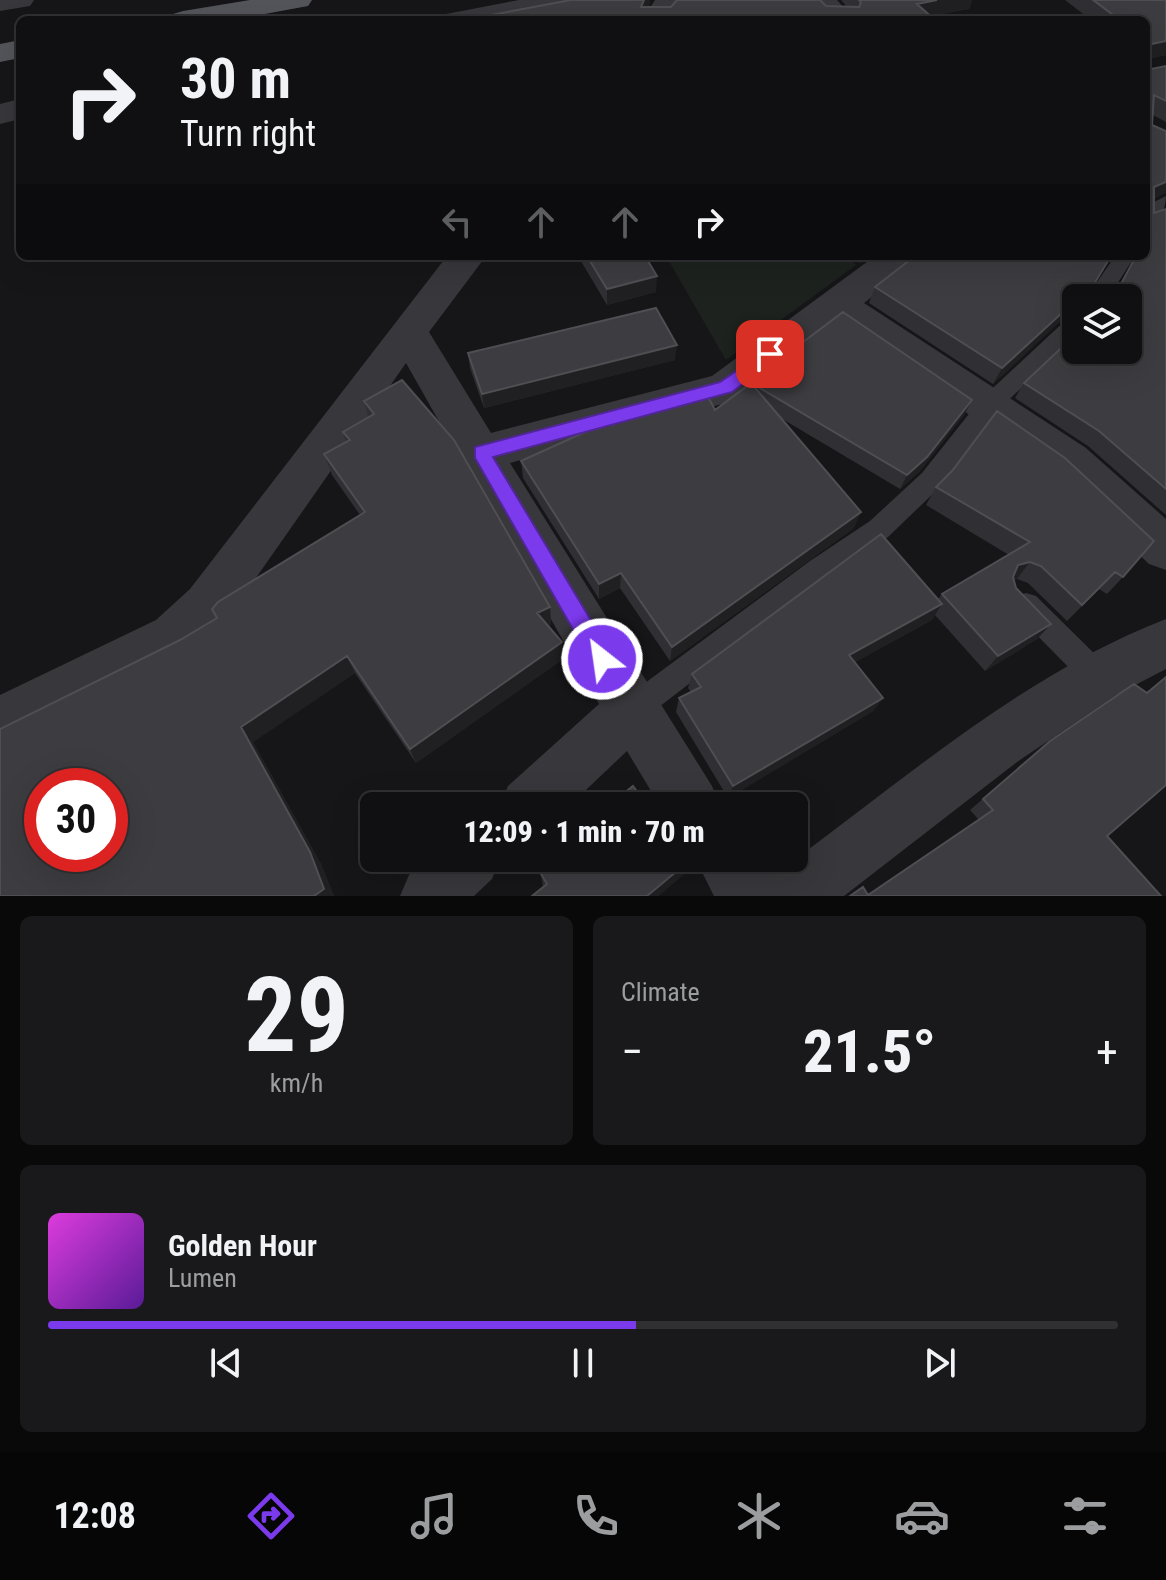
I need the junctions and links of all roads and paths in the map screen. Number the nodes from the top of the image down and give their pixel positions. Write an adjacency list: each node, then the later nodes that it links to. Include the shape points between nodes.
1 (20, 0): 5 (street)
2 (298, 0): 6 (main road)
3 (565, 0): 7 (street)
4 (821, 0): 8 (street)
5 (0, 3)
6 (206, 16)
7 (478, 16)
8 (837, 16)
9 (1166, 202): 10 (lane)
10 (1150, 215)
11 (464, 260): 16 (street)
12 (895, 260): 15 (street)
13 (1122, 260): 14 (lane)
14 (1106, 284)
15 (838, 304): 18 (street); 19 (street, via 725,388)
16 (408, 331): 19 (street); 25 (street, via 208,605 174,637)
17 (1062, 336): 18 (lane)
18 (988, 406): 20 (street, via 1070,461); 24 (lane, via 931,480 879,529)
19 (481, 453): 24 (street)
20 (1166, 549)
21 (1016, 594): 23 (lane)
22 (1166, 643): 23 (street)
23 (1098, 677): 32 (street, via 998,743 818,879)
24 (632, 710): 26 (street); 27 (street)
25 (0, 723)
26 (543, 792)
27 (683, 792)
28 (456, 872): 30 (street)
29 (733, 872): 31 (street)
30 (430, 896)
31 (748, 896)
32 (780, 896)

